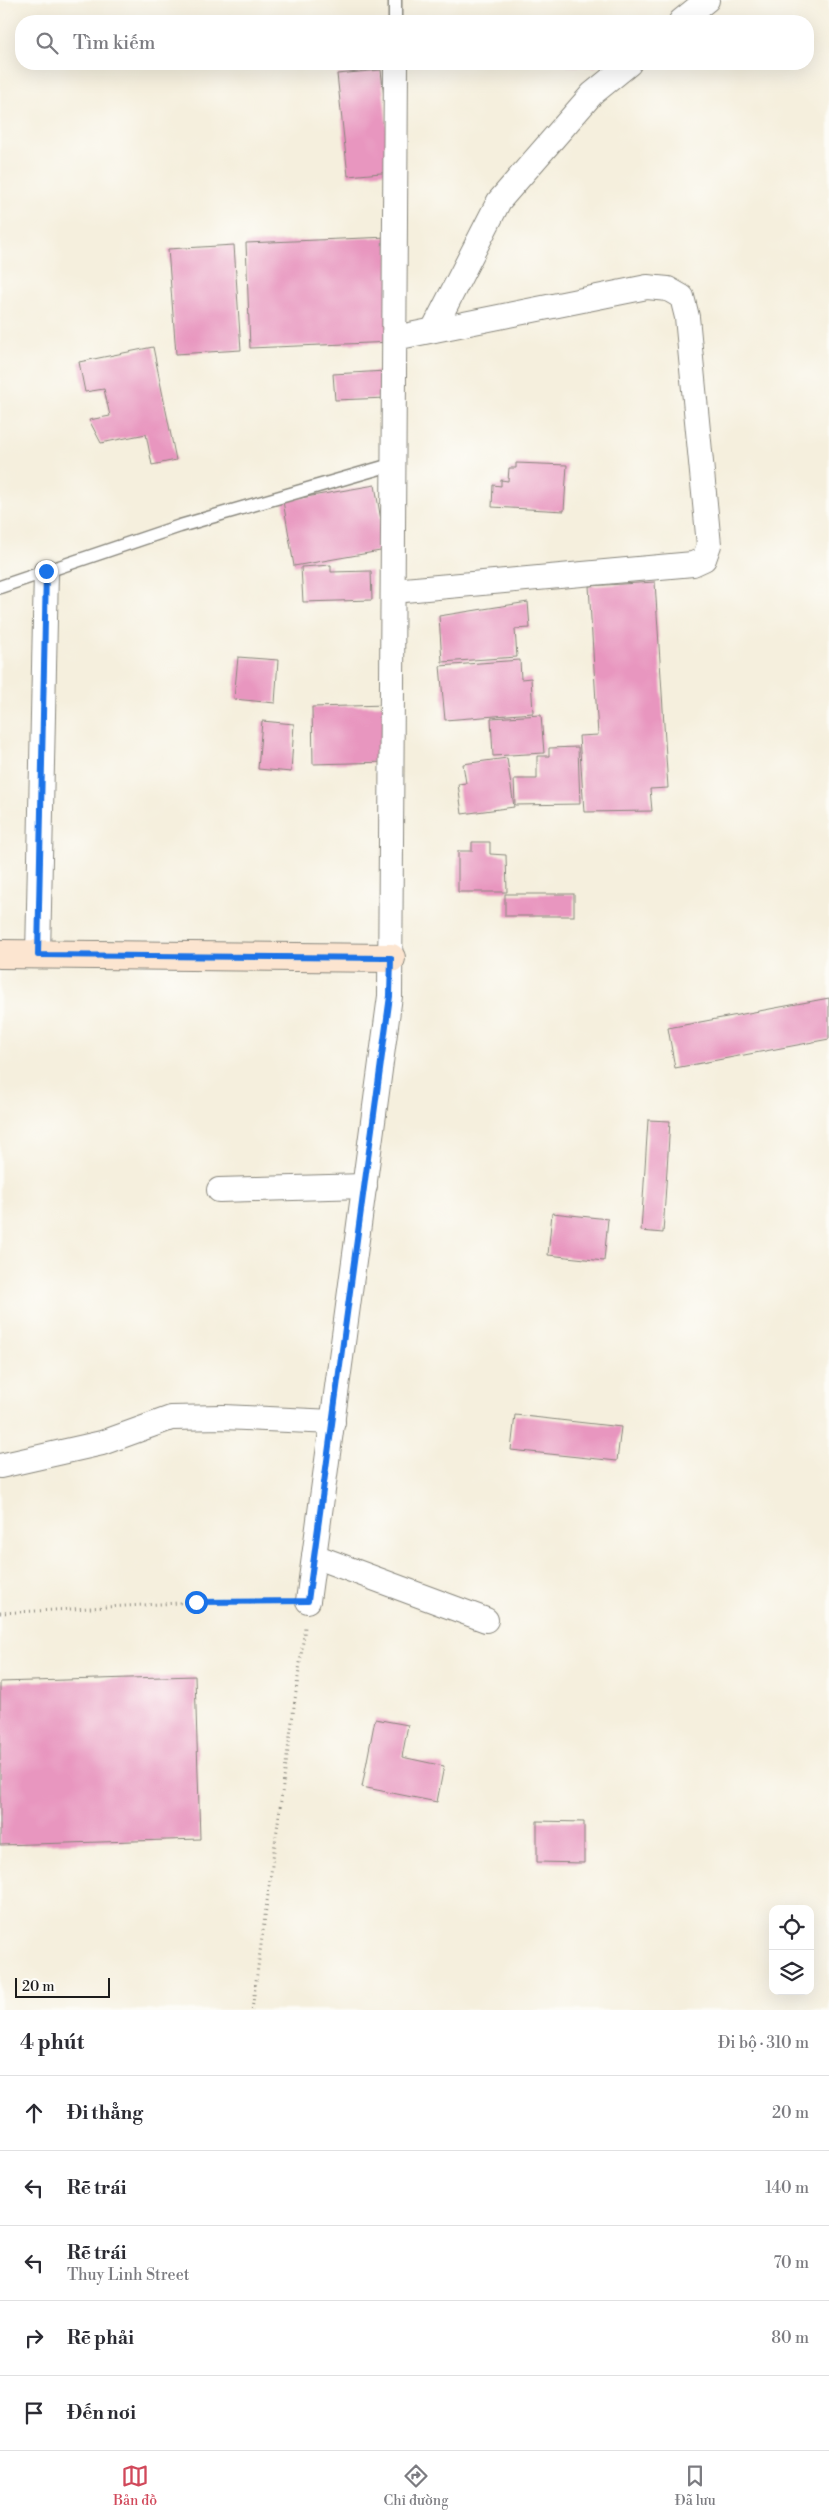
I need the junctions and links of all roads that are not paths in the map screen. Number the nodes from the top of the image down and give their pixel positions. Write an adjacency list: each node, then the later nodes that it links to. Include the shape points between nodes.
1 (395, 0): 3 (lane)
2 (707, 0): 4 (street)
3 (395, 15)
4 (688, 15)
5 (396, 70): 8 (street)
6 (622, 70): 7 (street, via 592,94 499,201)
7 (434, 330): 8 (street); 12 (street, via 647,287 668,289 682,297 687,317 709,545 704,559 693,564)
8 (395, 338): 9 (street)
9 (394, 464): 10 (lane, via 180,526); 12 (street)
10 (46, 571): 11 (lane); 14 (street)
11 (0, 587)
12 (393, 592): 15 (street)
13 (0, 954): 14 (street)
14 (38, 955): 15 (street)
15 (391, 958): 16 (street, via 390,996)
16 (365, 1186): 17 (street); 18 (street)
17 (219, 1190)
18 (333, 1422): 19 (street, via 171,1418 102,1443); 20 (street)
19 (0, 1466)
20 (314, 1556): 21 (street); 22 (street)
21 (308, 1601)
22 (486, 1620)

